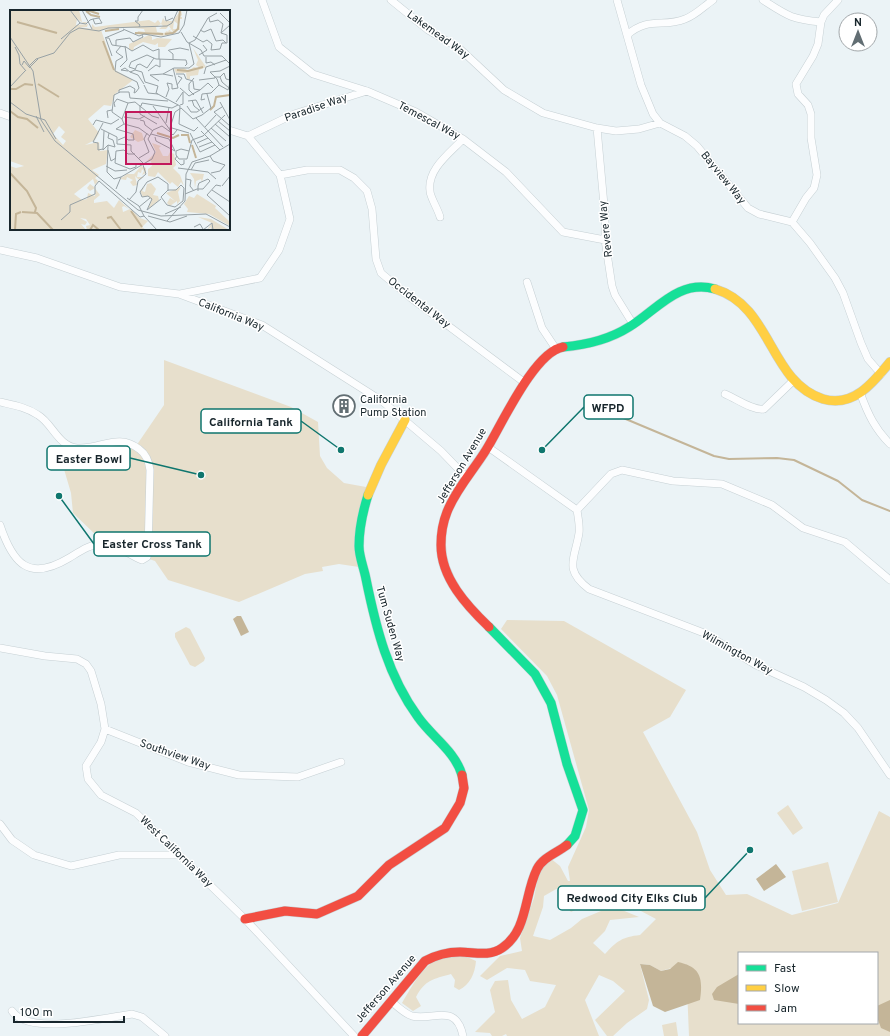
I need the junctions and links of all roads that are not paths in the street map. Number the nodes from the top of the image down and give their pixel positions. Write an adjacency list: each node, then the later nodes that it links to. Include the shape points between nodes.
1 (262, 0): 9 (street, Temescal Way, via 279,46 313,74)
2 (391, 0): 13 (street, Lakemead Way, via 428,30 459,48 504,90 543,113)
3 (617, 0): 8 (street)
4 (713, 0): 8 (street, via 697,13 684,19 645,24 636,27)
5 (763, 0): 7 (street, via 791,17)
6 (838, 0): 7 (street)
7 (821, 22): 19 (street, via 818,44 796,86 798,94 808,105 811,114 811,138 817,175 814,188)
8 (627, 35): 12 (street, via 649,106)
9 (366, 91): 15 (street, Paradise Way, via 294,114); 16 (street, Temescal Way, via 416,112)
10 (0, 113): 11 (street)
11 (10, 116)
12 (660, 123): 13 (street, Lakemead Way, via 639,129 616,131); 19 (street, Bayview Way, via 686,136 697,146 748,208 760,214)
13 (597, 128): 20 (street, Revere Way)
14 (230, 130): 15 (street)
15 (248, 136): 17 (street)
16 (463, 139): 18 (street, via 440,162 430,177 430,192); 20 (street, Temescal Way, via 506,172 563,232)
17 (280, 175): 23 (street, via 290,219 279,250 260,278); 29 (street, Occidental Way, via 307,170 340,170 354,178 367,191 372,209 376,259 381,273)
18 (440, 217)
19 (792, 222): 27 (street, via 835,278 865,354)
20 (605, 240): 24 (street, Revere Way, via 612,286)
21 (0, 250): 23 (street, California Way, via 37,258 120,287)
22 (527, 282): 25 (street, via 542,328)
23 (179, 294): 33 (street, California Way, via 262,325 382,401)
24 (633, 324): 25 (street, via 602,339); 28 (street, via 672,295 690,288 706,287 725,291 754,316)
25 (556, 349): 29 (street, Jefferson Avenue)
26 (890, 362): 27 (street)
27 (881, 374): 31 (street)
28 (793, 381): 30 (street, via 764,409 759,410); 31 (street, via 803,390 826,400 844,400)
29 (525, 383): 35 (street, Jefferson Avenue)
30 (725, 394)
31 (861, 395): 34 (street, via 879,433)
32 (0, 402): 38 (street, via 38,415 57,436 75,448 122,440 143,452 150,470 148,553 142,560 111,545 95,545 54,566 39,570 28,567 15,557 9,549)
33 (405, 420): 36 (street, California Way); 46 (street, Tum Suden Way, via 376,473 364,511 359,547 372,612 391,671 418,718 454,759 462,773 462,798 451,822 445,828 389,865 358,896 317,914 285,911)
34 (890, 444)
35 (488, 447): 36 (street, Jefferson Avenue); 37 (street)
36 (467, 478): 47 (street, Jefferson Avenue, via 444,519 442,556 445,572 466,605 536,675 547,694 583,811 577,834 566,848 540,863 522,918 514,936 503,948 488,955 457,952 435,956 425,961)
37 (577, 510): 39 (street, via 611,474 622,470 673,481 722,484 772,505 803,528 845,542); 43 (street, Wilmington Way, via 580,532 571,561 574,574 580,582 589,589 704,632 756,666 804,687 826,700 844,713 858,728)
38 (0, 525)
39 (890, 580)
40 (0, 648): 41 (street, West California Way, via 77,659 86,664 95,682)
41 (105, 729): 42 (street, Southview Way, via 188,762 239,775 298,777); 45 (street, West California Way, via 101,742 86,766 91,785 101,795 136,813)
42 (341, 762)
43 (890, 775)
44 (0, 824): 45 (street, via 12,840 34,855 71,866 119,855)
45 (177, 855): 46 (street, West California Way)
46 (245, 919): 50 (street, West California Way)
47 (392, 1002): 51 (street, Jefferson Avenue); 52 (street, via 414,1016 450,1016 459,1024)
48 (12, 1011): 49 (street, via 15,1017 32,1025 61,1027 132,1014 142,1018)
49 (166, 1036)
50 (354, 1036)
51 (362, 1036)
52 (463, 1036)

